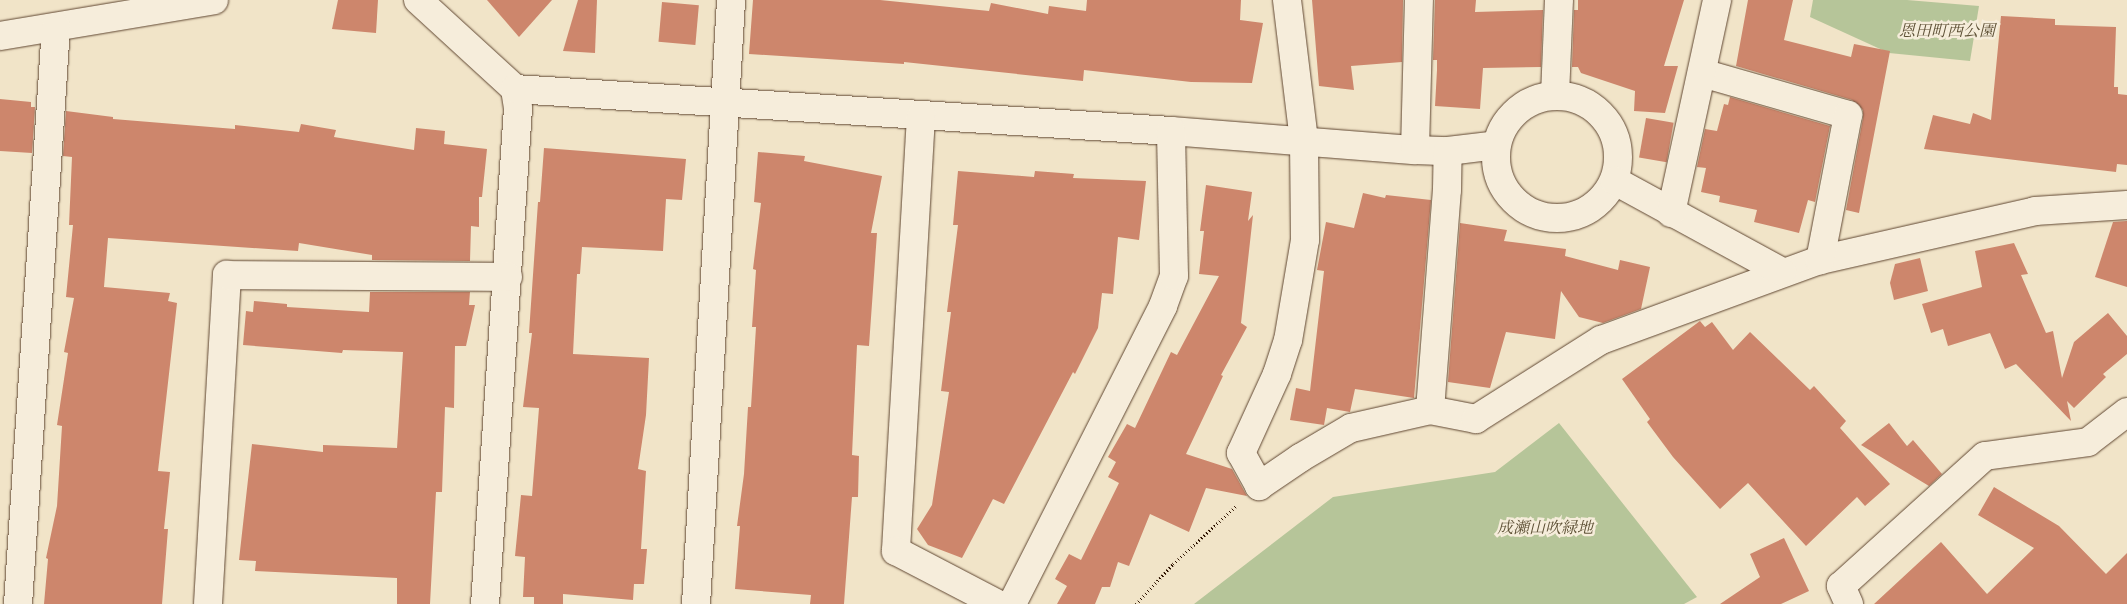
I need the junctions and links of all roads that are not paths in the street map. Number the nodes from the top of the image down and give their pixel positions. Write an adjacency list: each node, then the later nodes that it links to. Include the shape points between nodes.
1 (214, 0): 8 (street)
2 (418, 0): 11 (street)
3 (731, 0): 13 (street)
4 (1287, 0): 16 (street)
5 (1419, 0): 18 (street)
6 (1559, 0): 12 (street)
7 (1717, 0): 10 (street)
8 (56, 27): 9 (street); 28 (street)
9 (0, 36)
10 (1702, 73): 22 (street); 23 (street, via 1848,116)
11 (515, 89): 13 (street); 25 (street, via 518,108)
12 (1555, 95): 17 (street, via 1535,100 1518,110 1504,126); 20 (street, via 1575,98 1594,107 1608,122 1617,140 1619,161)
13 (726, 103): 14 (street); 31 (street)
14 (920, 116): 15 (street); 32 (street, via 896,552)
15 (1171, 131): 16 (street); 33 (street, via 1174,276 1164,306)
16 (1304, 142): 18 (street); 26 (street, via 1305,240 1288,340 1241,453 1259,486 1351,428)
17 (1497, 145): 19 (street); 20 (street, via 1500,181 1523,209 1539,217 1557,220 1576,217 1592,209 1606,196)
18 (1415, 150): 19 (street)
19 (1448, 152): 26 (street)
20 (1615, 181): 22 (street)
21 (2127, 205): 23 (street, via 2035,211)
22 (1671, 213): 24 (street)
23 (1820, 260): 24 (street)
24 (1782, 272): 26 (street, via 1601,340 1476,418)
25 (508, 277): 29 (street, via 227,275); 30 (street)
26 (1430, 410)
27 (2127, 412): 34 (street, via 2088,442 1985,456 1841,586)
28 (18, 604)
29 (208, 604)
30 (485, 604)
31 (696, 604)
32 (998, 604)
33 (1012, 604)
34 (1849, 604)

